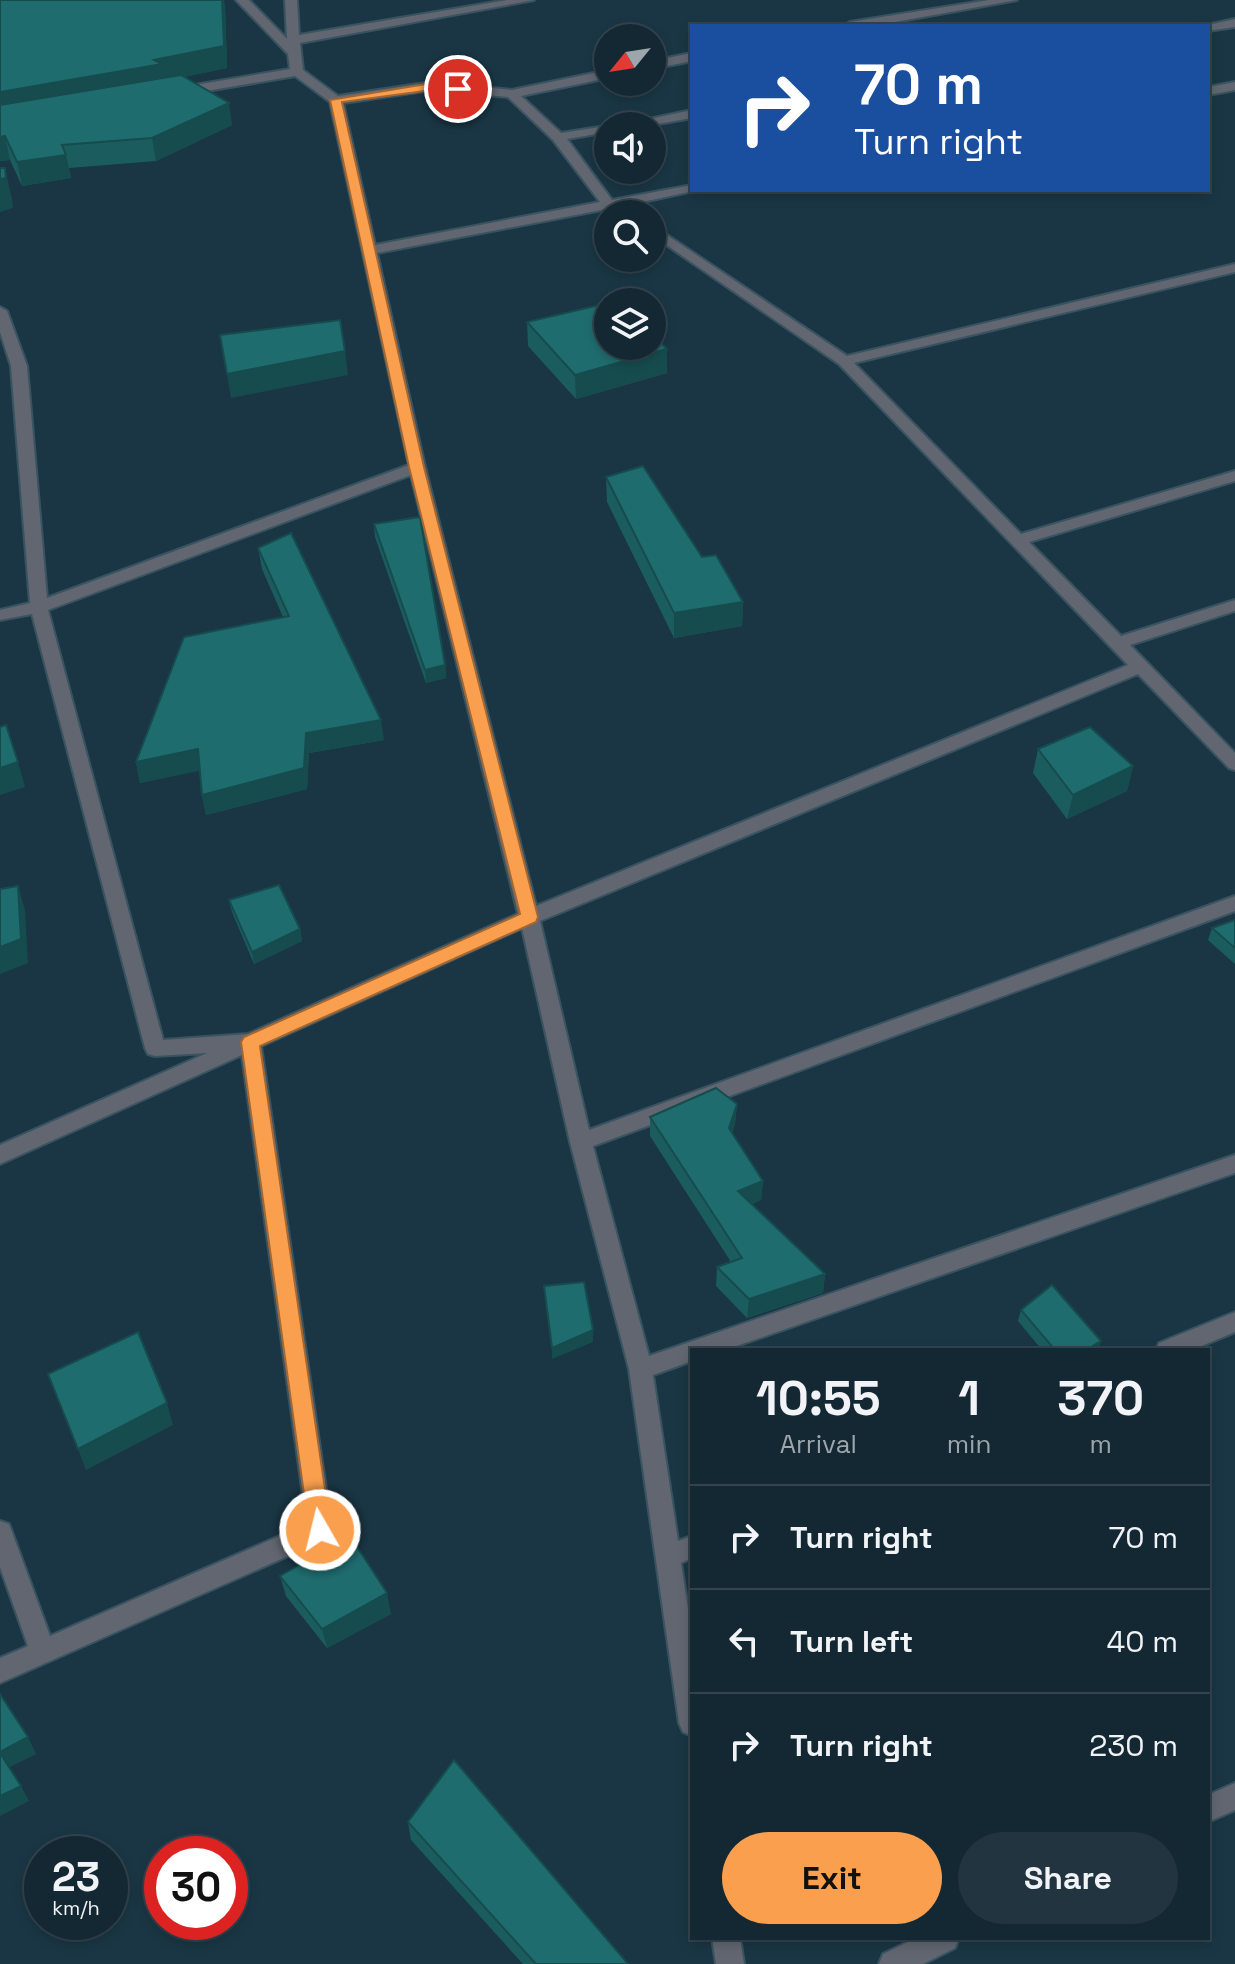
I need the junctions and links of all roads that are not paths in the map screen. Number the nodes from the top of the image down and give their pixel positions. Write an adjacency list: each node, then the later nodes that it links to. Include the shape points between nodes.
1 (242, 0): 8 (street)
2 (291, 0): 8 (street)
3 (528, 0): 8 (street)
4 (1011, 0): 6 (street)
5 (1235, 23): 7 (street)
6 (862, 24)
7 (1210, 27)
8 (294, 46): 11 (street)
9 (690, 57): 10 (street)
10 (666, 62)
11 (297, 72): 16 (street); 17 (street)
12 (594, 77): 15 (street)
13 (1235, 86): 14 (street)
14 (1210, 91)
15 (512, 94): 17 (street, via 432,86); 21 (street)
16 (156, 96)
17 (336, 100): 27 (street)
18 (690, 114): 19 (street)
19 (666, 119)
20 (594, 131): 21 (street)
21 (558, 137): 23 (street)
22 (690, 189): 24 (street)
23 (605, 200)
24 (635, 200)
25 (594, 208): 27 (street)
26 (666, 239): 30 (street)
27 (371, 250): 31 (street)
28 (1235, 268): 30 (street)
29 (0, 311): 35 (street, via 19,366)
30 (844, 361): 33 (street)
31 (417, 467): 35 (street); 41 (street)
32 (1235, 476): 33 (street)
33 (1017, 540): 37 (street)
34 (1235, 605): 37 (street)
35 (39, 607): 36 (street); 42 (street, via 155,1048)
36 (0, 615)
37 (1118, 643): 38 (street)
38 (1141, 666): 39 (street); 41 (street)
39 (1235, 764)
40 (1235, 903): 43 (street)
41 (529, 917): 42 (street); 43 (street)
42 (250, 1042): 44 (street); 54 (street, via 320,1530)
43 (581, 1142): 50 (street)
44 (0, 1155)
45 (1235, 1164): 47 (street)
46 (1235, 1322): 48 (street)
47 (703, 1348)
48 (1172, 1348)
49 (690, 1352): 50 (street)
50 (641, 1369): 53 (street)
51 (0, 1532): 54 (street)
52 (690, 1548): 53 (street)
53 (666, 1557): 56 (street)
54 (43, 1652): 55 (street)
55 (0, 1671)
56 (690, 1710)
57 (1235, 1796): 58 (street)
58 (1210, 1808)
59 (726, 1940): 61 (street)
60 (941, 1940): 62 (street)
61 (730, 1964)
62 (893, 1964)

